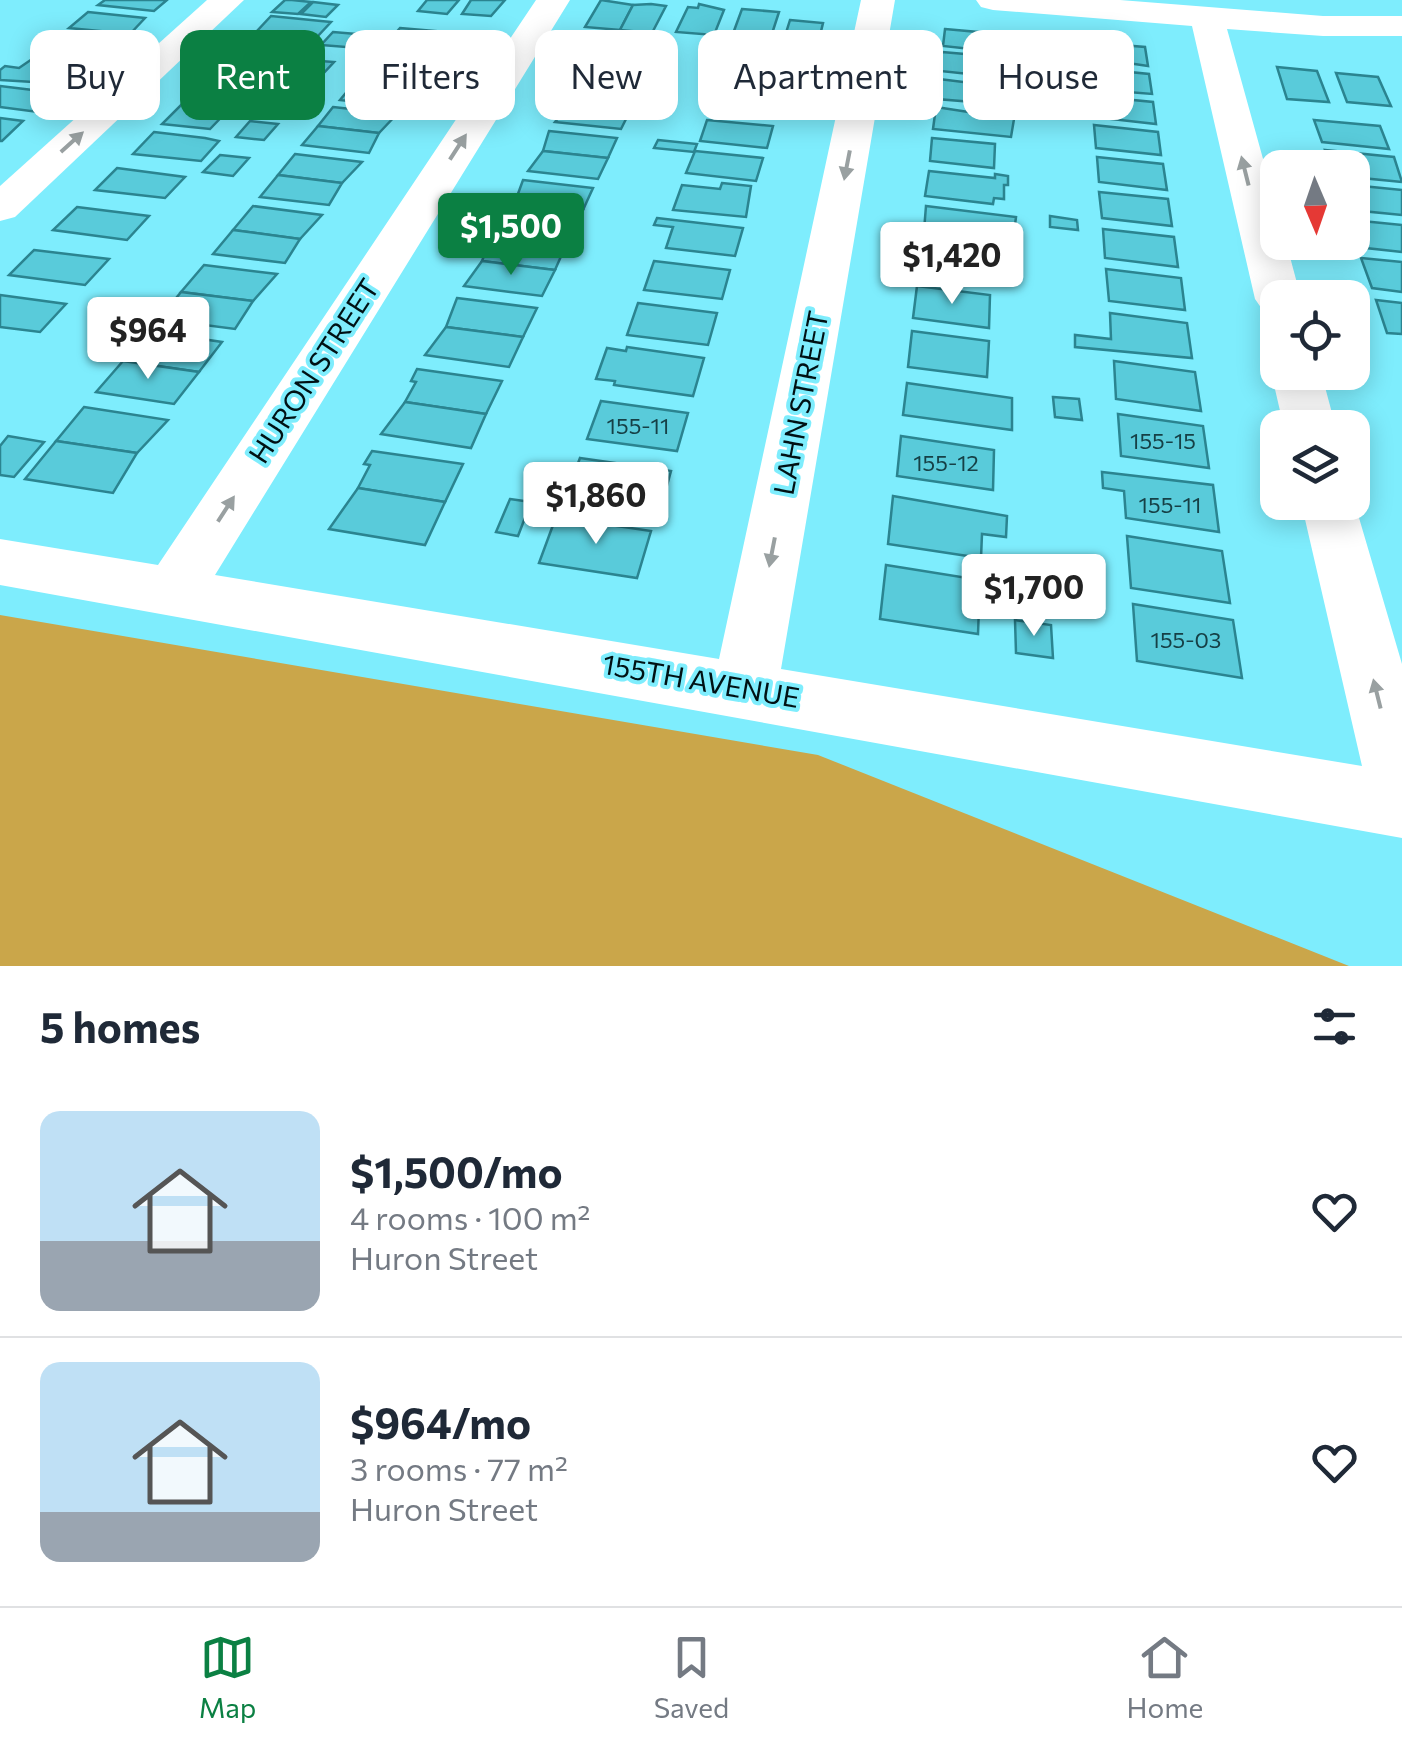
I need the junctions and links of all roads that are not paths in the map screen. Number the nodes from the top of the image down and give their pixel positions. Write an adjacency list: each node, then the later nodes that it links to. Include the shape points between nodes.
1 (227, 0): 8 (street, one-way to 1)
2 (553, 0): 12 (street, HURON STREET, one-way to 2)
3 (878, 0): 13 (street, LAHN STREET, one-way to 13)
4 (993, 0): 5 (street)
5 (1101, 5): 6 (street)
6 (1207, 18): 7 (street); 9 (street, one-way to 6)
7 (1402, 26)
8 (0, 208)
9 (1273, 280)
10 (1334, 520): 14 (street, one-way to 10)
11 (0, 562): 12 (street, 155TH AVENUE)
12 (173, 590): 13 (street, 155TH AVENUE)
13 (745, 689): 15 (street, 155TH AVENUE)
14 (1402, 788)
15 (1402, 805)

